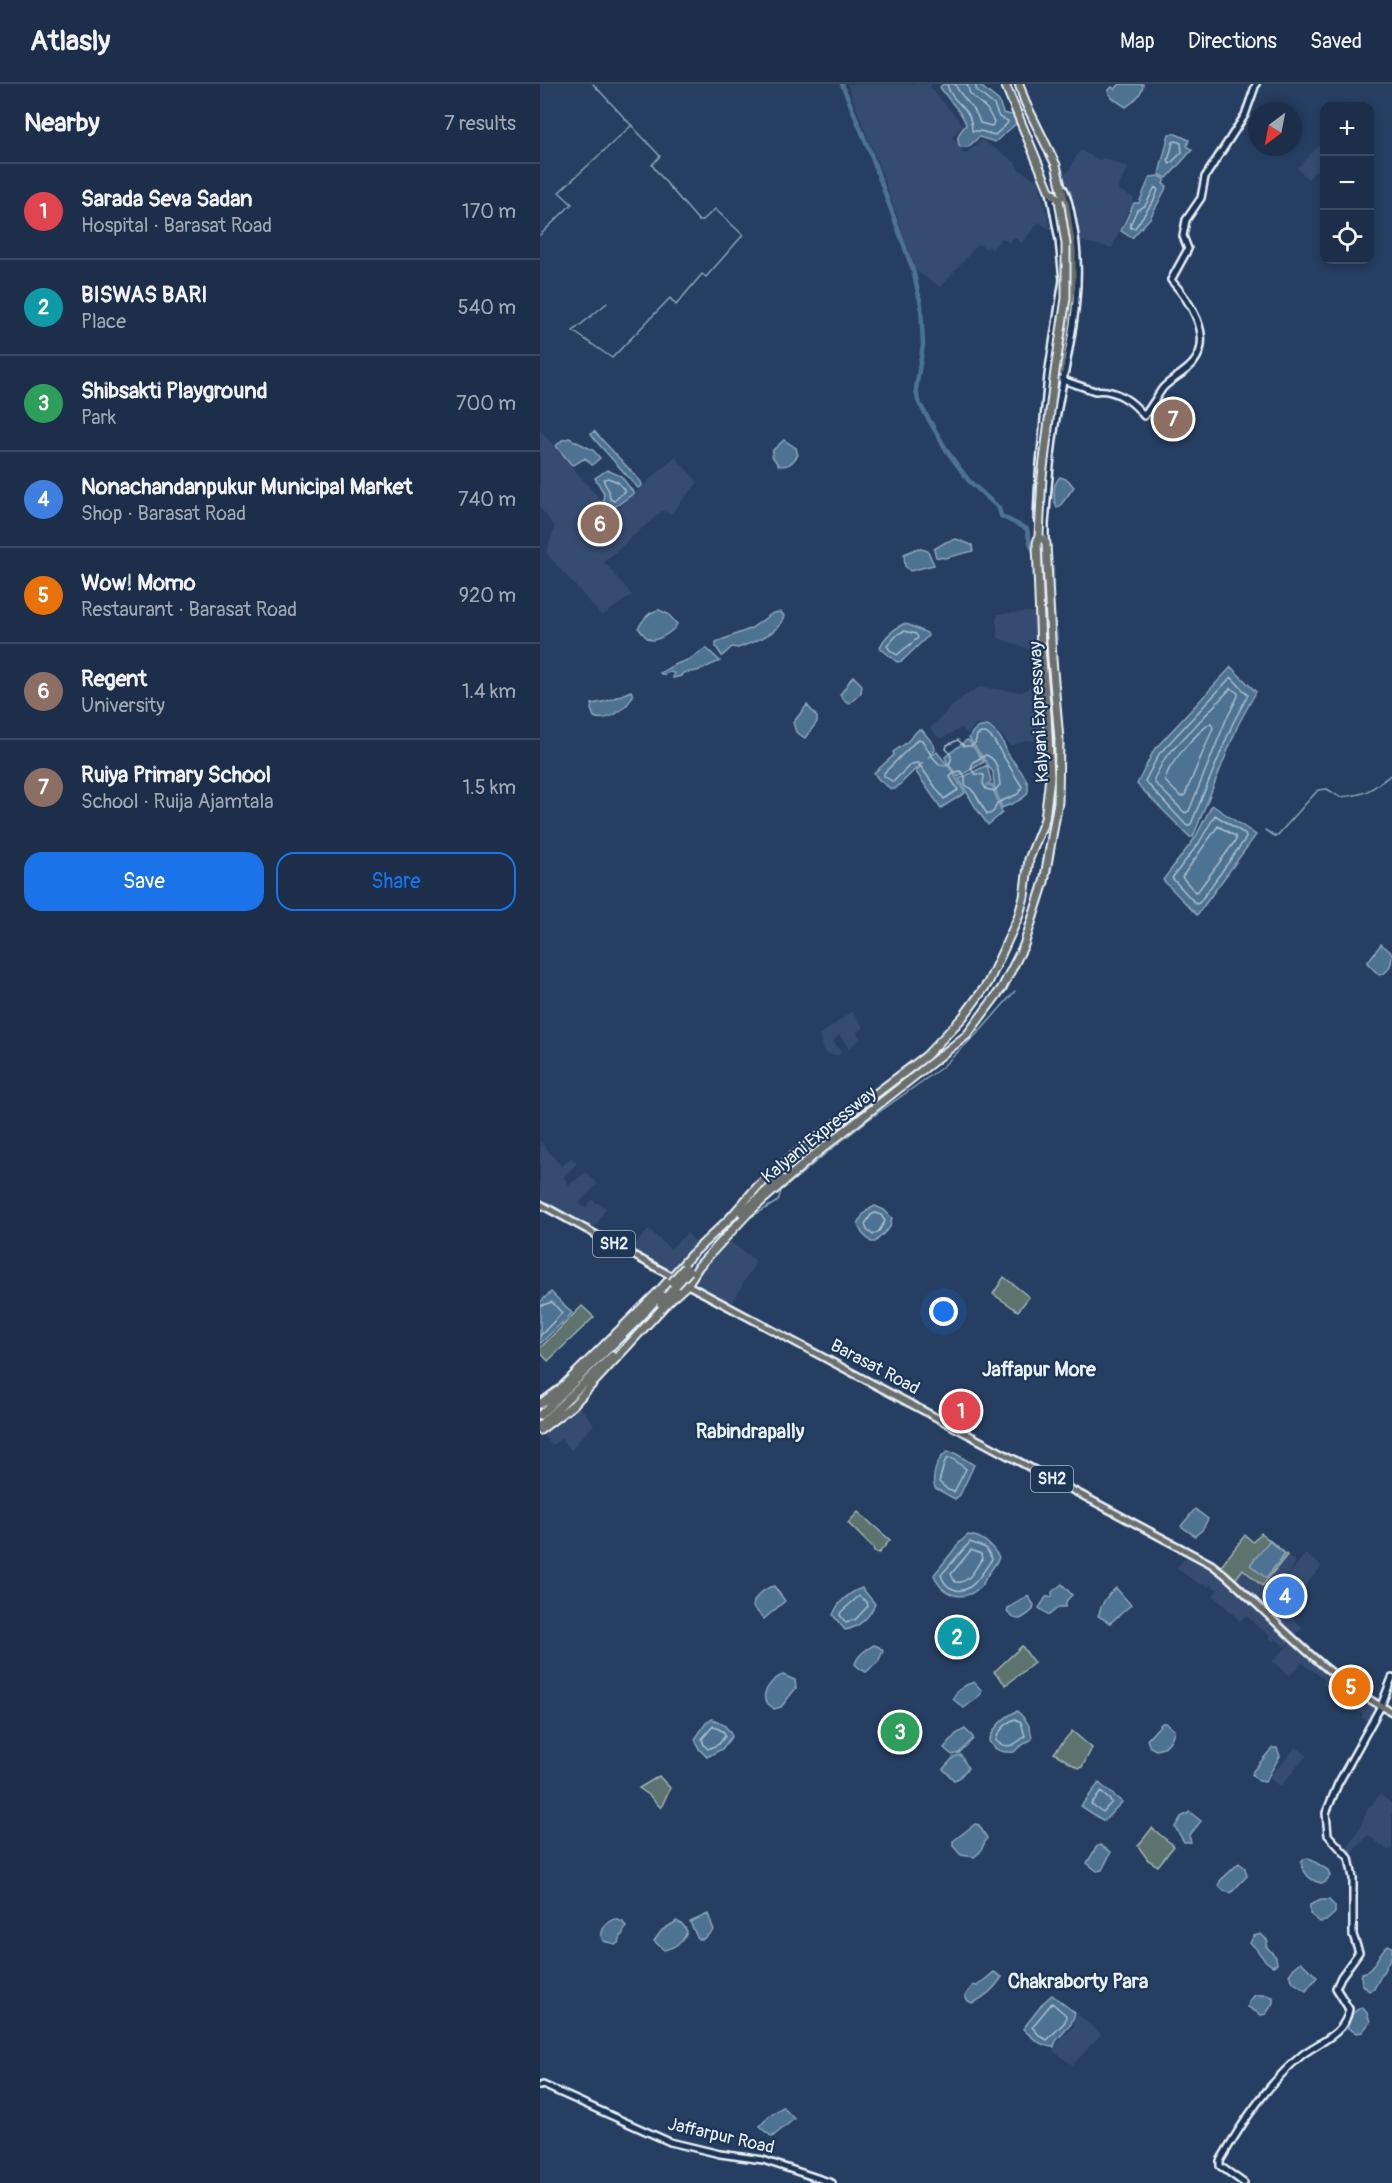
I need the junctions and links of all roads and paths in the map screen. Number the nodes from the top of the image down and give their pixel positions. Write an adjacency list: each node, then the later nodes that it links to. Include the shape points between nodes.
1 (1005, 84): 5 (highway, Kalyani Expressway)
2 (1019, 84): 4 (highway, Kalyani Expressway)
3 (1256, 84): 7 (street, via 1245,115 1205,177 1201,198 1184,225 1188,249 1171,280 1200,325 1203,340 1194,363 1163,388 1144,416 1116,393 1095,391)
4 (1062, 184): 7 (street, Kalyani Expressway, via 1078,254 1077,296); 8 (highway, Kalyani Expressway, bridge, via 1072,251 1072,281)
5 (1049, 190): 6 (street, Kalyani Expressway, via 1063,280); 8 (highway, Kalyani Expressway, bridge, via 1059,200 1066,244 1066,298 1042,477)
6 (1048, 375): 7 (street); 8 (street, Kalyani Expressway, via 1038,475)
7 (1062, 379): 9 (street, Kalyani Expressway)
8 (1039, 538): 9 (highway); 10 (highway, Kalyani Expressway, via 1041,648 1050,777 1045,819 1029,859 1018,918 988,983 963,1017 926,1056)
9 (1046, 543): 11 (highway, Kalyani Expressway, via 1059,739 1058,802 1044,882 1024,945 1002,988 967,1035)
10 (842, 1120): 12 (highway, via 841,1125); 14 (highway, via 758,1186)
11 (846, 1130): 12 (highway, via 842,1128); 15 (highway, Kalyani Expressway, via 748,1213 699,1266)
12 (762, 1191): 14 (highway, bridge)
13 (540, 1204): 14 (main road, Barasat Road / SH2)
14 (673, 1281): 15 (main road, Barasat Road / SH2); 16 (highway); 17 (highway, via 629,1340)
15 (687, 1285): 18 (highway, Kalyani Expressway, via 573,1405); 20 (main road, Barasat Road / SH2, via 1210,1564 1315,1657)
16 (540, 1404)
17 (542, 1420)
18 (540, 1430)
19 (1392, 1678): 20 (street)
20 (1381, 1706): 21 (main road, Barasat Road / SH2); 24 (street, via 1326,1813 1328,1835 1349,1858 1352,1875 1353,1935 1359,1952 1336,1985 1349,2009 1343,2028 1300,2056 1263,2096 1228,2147 1220,2166)
21 (1392, 1712)
22 (541, 2084): 23 (street, Jaffarpur Road, via 670,2142 763,2160)
23 (832, 2183)
24 (1244, 2183)

